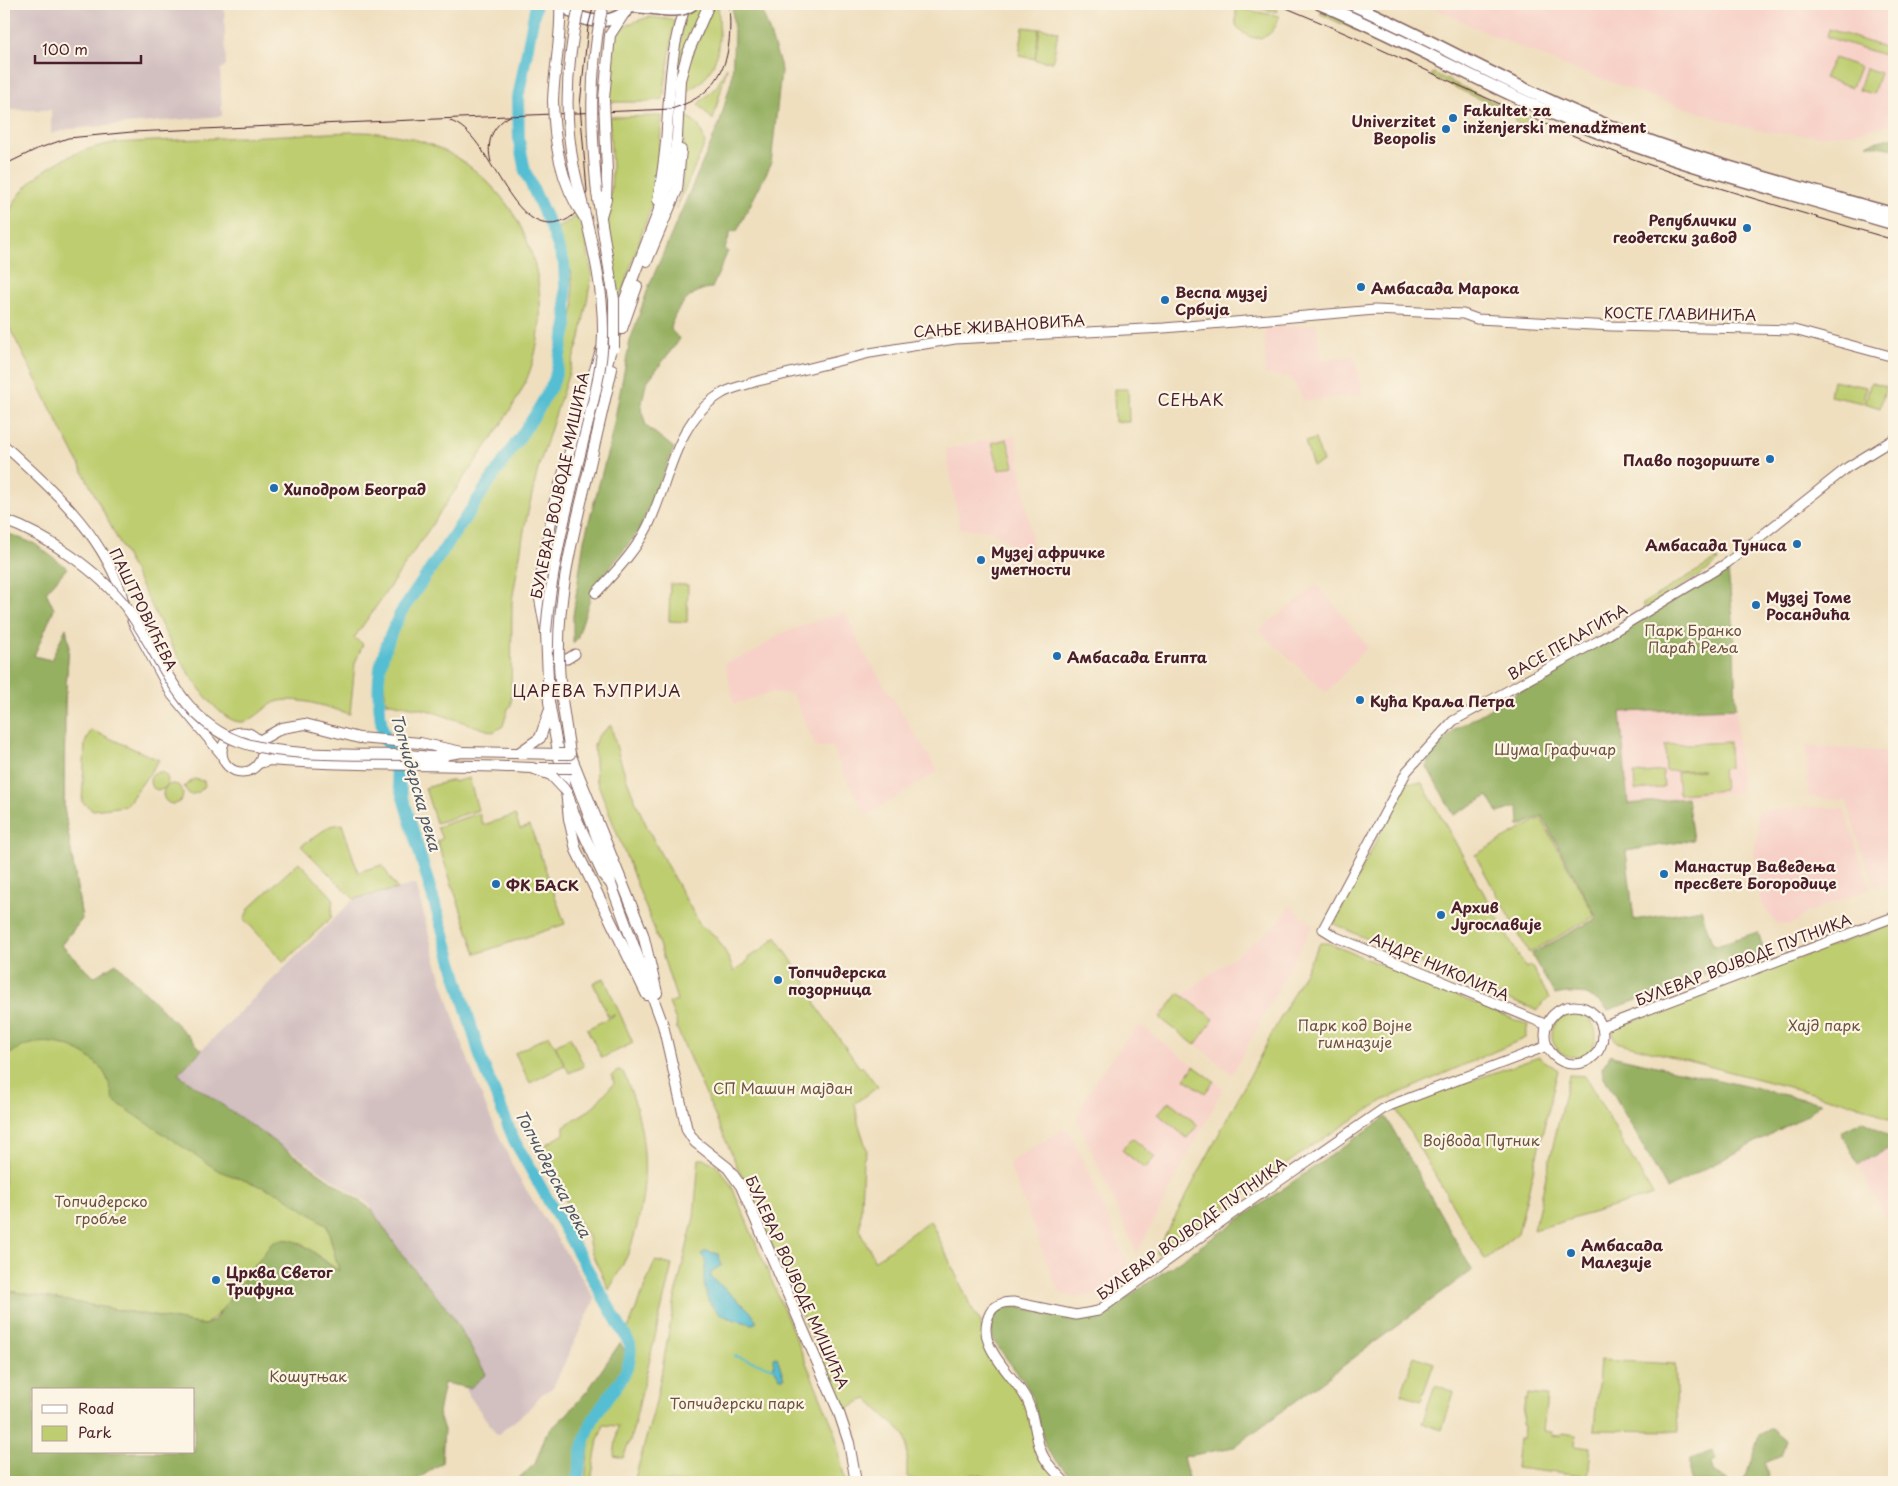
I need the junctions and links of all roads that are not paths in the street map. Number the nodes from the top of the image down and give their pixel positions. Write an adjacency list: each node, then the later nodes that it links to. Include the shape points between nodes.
1 (562, 4): 9 (main road, bridge, via 579,17 592,21 613,19); 14 (main road, bridge, via 554,82 555,136 571,196)
2 (580, 4): 14 (main road, БУЛЕВАР ВОЈВОДЕ МИШИЋА, bridge, via 568,84 568,117 571,149)
3 (603, 4): 12 (main road, БУЛЕВАР ВОЈВОДЕ МИШИЋА, bridge, via 591,86 591,129)
4 (686, 4): 13 (main road, via 672,57 666,149)
5 (693, 4): 9 (main road, bridge, via 676,11 652,6)
6 (709, 4): 10 (main road, via 681,72 677,103)
7 (1320, 4): 15 (main road, via 1538,108 1616,139 1684,163)
8 (1351, 4): 11 (main road, via 1544,98 1601,122 1692,155)
9 (629, 8): 12 (main road, bridge, via 611,32 608,46 604,106 607,188)
10 (678, 137): 13 (main road, via 670,181); 18 (main road, via 681,146 680,178)
11 (1894, 214)
12 (600, 219): 18 (main road, БУЛЕВАР ВОЈВОДЕ МИШИЋА, bridge, via 614,299)
13 (655, 220): 16 (main road)
14 (588, 222): 24 (main road, БУЛЕВАР ВОЈВОДЕ МИШИЋА, bridge, via 601,293 602,350 557,552)
15 (1894, 224)
16 (622, 307): 24 (main road, bridge, via 599,353 554,504 540,599); 25 (main road, via 559,565)
17 (1463, 314): 19 (street, КОСТЕ ГЛАВИНИЋА, via 1477,319 1612,326 1794,330); 23 (street, САЊЕ ЖИВАНОВИЋА, via 1406,310 1347,311 1164,328 955,339 870,352 733,389 716,398 692,423 678,447 639,543)
18 (614, 348): 36 (main road, БУЛЕВАР ВОЈВОДЕ МИШИЋА, bridge, via 606,400 560,606 559,674)
19 (1894, 357)
20 (1894, 439): 47 (street, ВАСЕ ПЕЛАГИЋА, via 1848,467 1727,563 1598,641 1453,721 1406,771)
21 (4, 445): 29 (street, ПАШТРОВИЋЕВА, via 82,521 111,566 128,613 152,661 172,695)
22 (4, 520): 38 (main road, bridge, via 48,542 113,592 132,616 184,702 225,735 272,749)
23 (596, 593)
24 (546, 632): 28 (main road, БУЛЕВАР ВОЈВОДЕ МИШИЋА)
25 (554, 648)
26 (575, 654): 27 (street, via 567,659)
27 (555, 659): 31 (main road)
28 (550, 708): 34 (main road, via 540,738); 35 (main road, БУЛЕВАР ВОЈВОДЕ МИШИЋА)
29 (194, 723): 30 (street, ПАШТРОВИЋЕВА, via 213,736); 37 (street, ПАШТРОВИЋЕВА)
30 (230, 736): 32 (street, via 247,733); 37 (street)
31 (562, 736): 48 (main road, via 643,934 654,976); 48 (main road, via 568,814 576,850 648,996)
32 (259, 741): 33 (main road, via 287,726 298,724 316,725 359,738 420,743); 39 (street, via 262,753)
33 (462, 752): 34 (main road); 38 (main road)
34 (520, 752): 35 (main road)
35 (559, 754): 36 (main road, bridge); 42 (main road, БУЛЕВАР ВОЈВОДЕ МИШИЋА, bridge)
36 (570, 754): 43 (main road, БУЛЕВАР ВОЈВОДЕ МИШИЋА, bridge)
37 (222, 755): 39 (street, via 228,766 238,772 251,770)
38 (437, 756): 40 (main road)
39 (259, 763): 40 (main road, via 270,760 400,766)
40 (464, 764): 41 (main road)
41 (532, 768): 42 (main road, bridge); 44 (main road, bridge, via 551,775)
42 (561, 768): 43 (main road, bridge); 44 (main road, БУЛЕВАР ВОЈВОДЕ МИШИЋА)
43 (572, 768): 45 (main road, БУЛЕВАР ВОЈВОДЕ МИШИЋА, via 610,873)
44 (567, 792): 45 (main road, БУЛЕВАР ВОЈВОДЕ МИШИЋА, via 603,875)
45 (611, 884): 48 (main road, БУЛЕВАР ВОЈВОДЕ МИШИЋА)
46 (1894, 917): 50 (street, БУЛЕВАР ВОЈВОДЕ ПУТНИКА)
47 (1323, 929): 49 (street, АНДРЕ НИКОЛИЋА, via 1336,938)
48 (657, 1007): 52 (main road, БУЛЕВАР ВОЈВОДЕ МИШИЋА, via 687,1130 695,1142 728,1168 741,1186 840,1416)
49 (1548, 1025): 50 (street, via 1561,1010 1576,1007 1592,1012); 51 (street)
50 (1602, 1027): 51 (street, via 1603,1041 1587,1062 1564,1062)
51 (1547, 1046): 53 (street, БУЛЕВАР ВОЈВОДЕ ПУТНИКА, via 1386,1107 1098,1312 1076,1315 1012,1302 994,1307 988,1321 986,1336 989,1344 1028,1401 1043,1456)
52 (856, 1482)
53 (1065, 1482)

